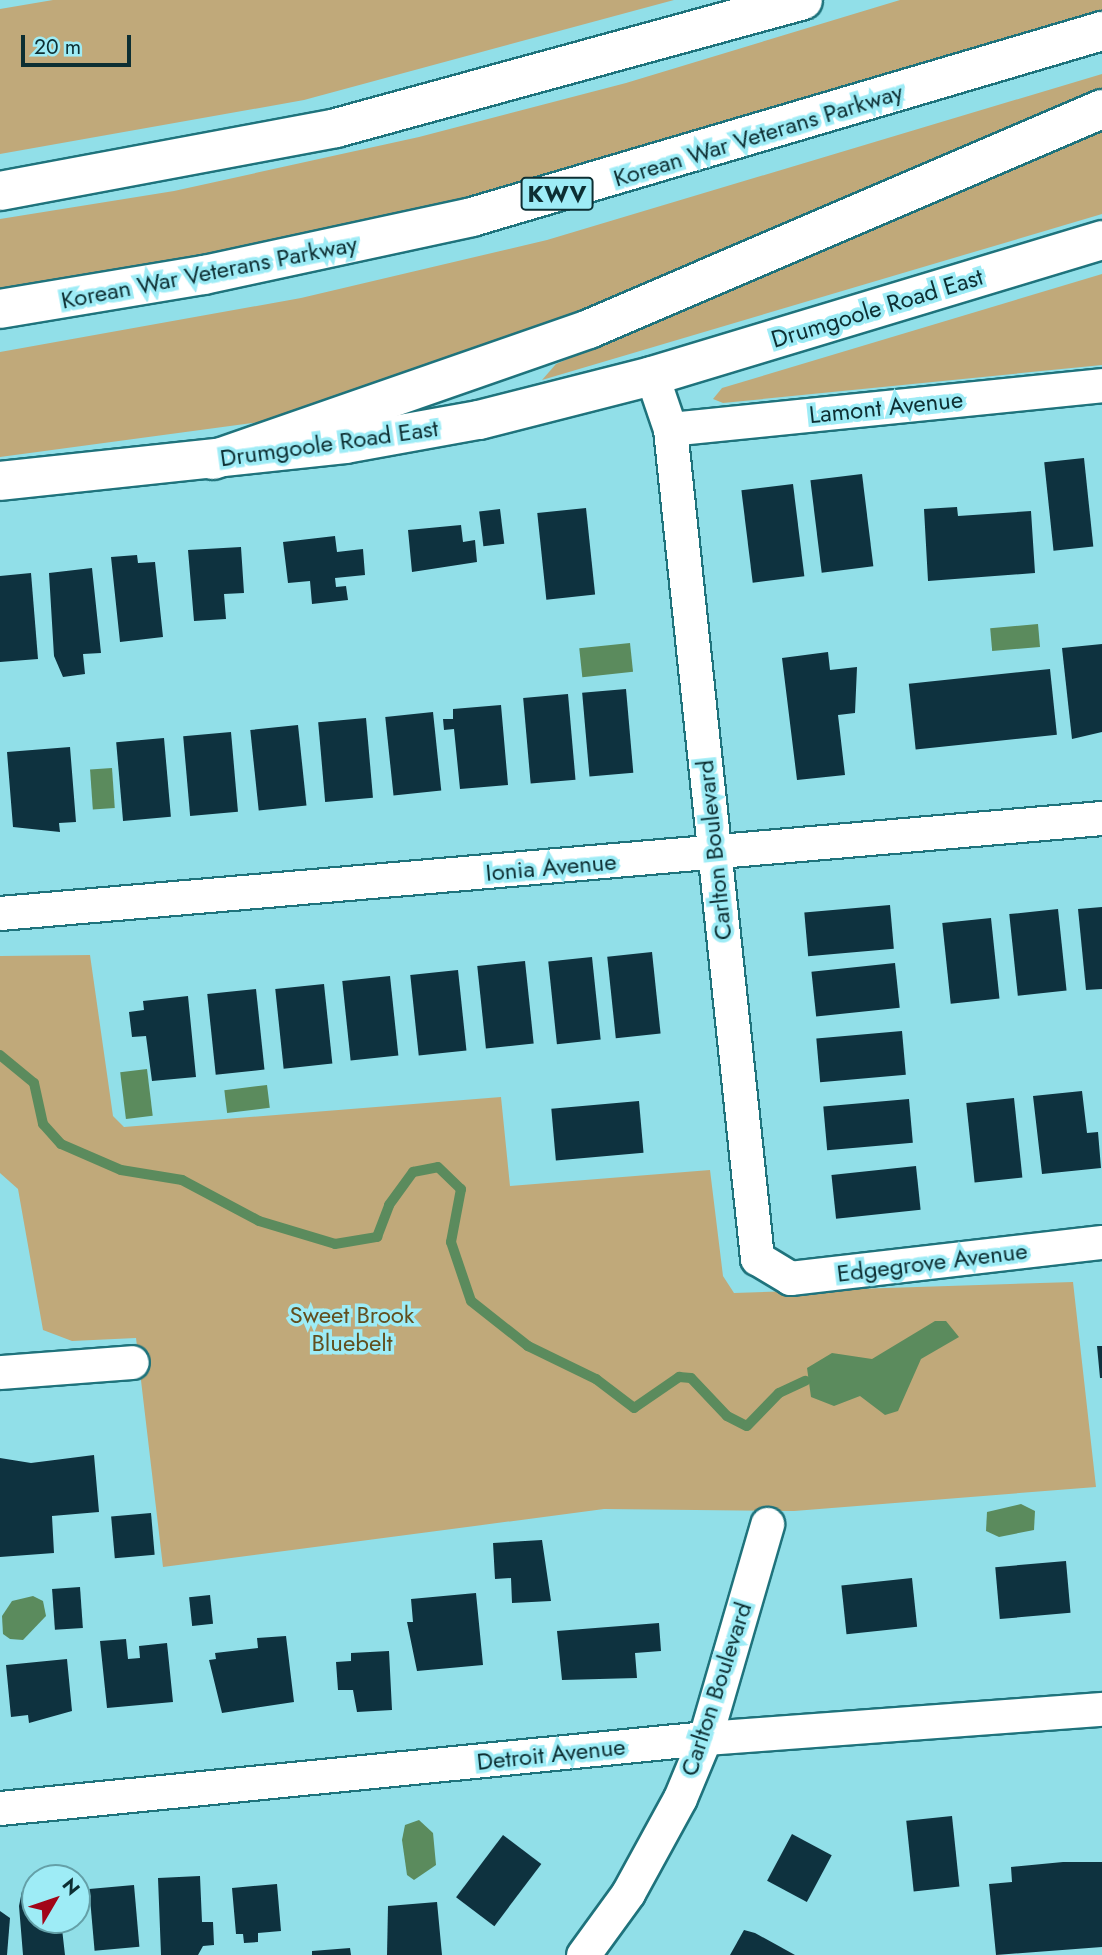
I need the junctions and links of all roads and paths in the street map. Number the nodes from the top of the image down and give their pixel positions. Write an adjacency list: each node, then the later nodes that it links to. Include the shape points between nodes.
1 (803, 0): 4 (main road, via 336,128)
2 (1102, 31): 6 (main road, Korean War Veterans Parkway / KWV, via 472,217 204,275)
3 (1102, 109): 10 (main road, via 589,329)
4 (0, 191)
5 (1102, 240): 7 (main road, Drumgoole Road East)
6 (0, 309)
7 (652, 376): 9 (street); 10 (main road, Drumgoole Road East, via 425,430)
8 (1102, 385): 9 (street, Lamont Avenue)
9 (670, 429): 13 (street, Carlton Boulevard)
10 (213, 460): 11 (main road, Drumgoole Road East)
11 (0, 481)
12 (1102, 818): 13 (street, Ionia Avenue)
13 (715, 853): 14 (street, Ionia Avenue); 16 (street, Carlton Boulevard, via 752,1246)
14 (0, 913)
15 (1102, 1242): 16 (street, Edgegrove Avenue, via 790,1278)
16 (765, 1268)
17 (132, 1363): 18 (street)
18 (0, 1372)
19 (767, 1524): 21 (street, Carlton Boulevard)
20 (1102, 1709): 21 (street, Detroit Avenue)
21 (705, 1738): 22 (street, Detroit Avenue); 23 (street, Carlton Boulevard, via 673,1815)
22 (0, 1808)
23 (583, 1955)

